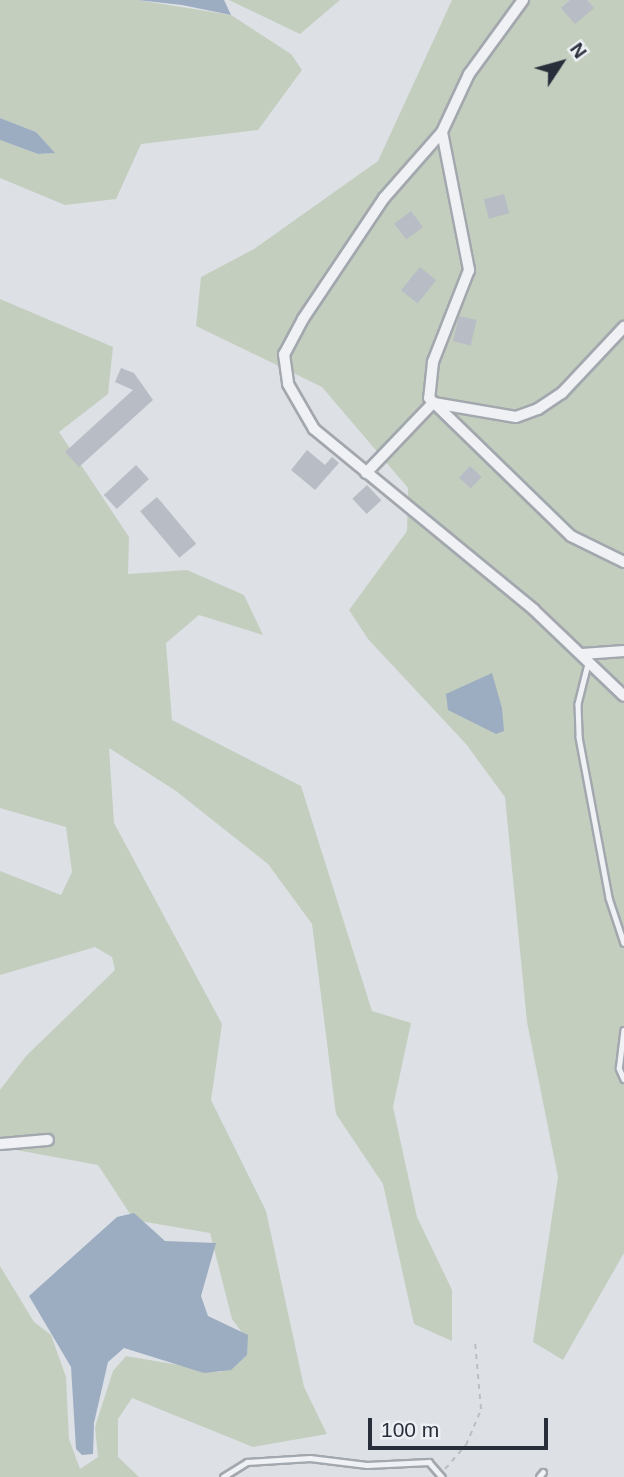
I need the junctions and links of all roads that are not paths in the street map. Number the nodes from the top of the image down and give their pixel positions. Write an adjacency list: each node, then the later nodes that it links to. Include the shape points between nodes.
1 (523, 0): 2 (street, via 469,74)
2 (442, 132): 4 (street, via 469,270 433,362 426,391); 5 (street, via 384,198 284,354 297,405 314,429)
3 (624, 327): 4 (street, via 562,393 538,409 516,417)
4 (433, 403): 5 (street); 6 (street, via 570,536)
5 (366, 473): 8 (street)
6 (624, 562)
7 (624, 651): 8 (street)
8 (586, 657): 9 (street); 10 (lane, via 578,704 579,737 609,898)
9 (624, 696)
10 (624, 943)
11 (624, 1030): 12 (lane, via 619,1068)
12 (624, 1079)
13 (48, 1140): 14 (street)
14 (0, 1143)
15 (543, 1472): 18 (lane)
16 (441, 1475): 17 (lane, via 429,1462 367,1465 310,1458 247,1462)
17 (223, 1477)
18 (539, 1477)

